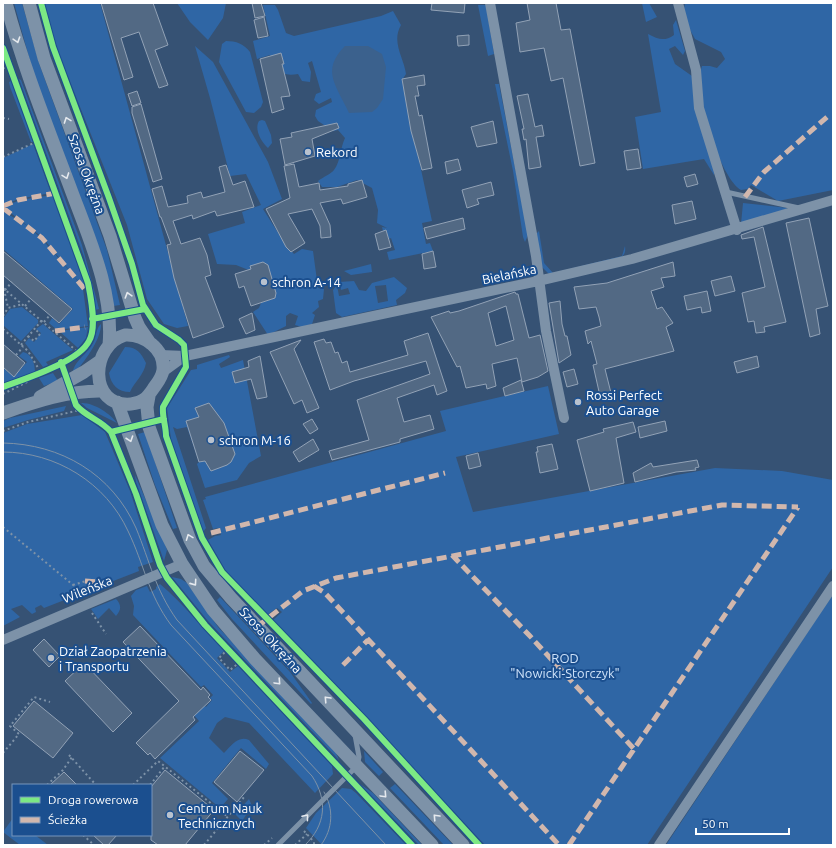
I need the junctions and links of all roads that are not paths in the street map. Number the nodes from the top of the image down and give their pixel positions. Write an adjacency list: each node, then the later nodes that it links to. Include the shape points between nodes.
1 (6, 3): 5 (street, Szosa Okrężna)
2 (29, 3): 11 (street, Szosa Okrężna, one-way to 2, via 135,318 110,236 44,58)
3 (490, 3): 10 (street, via 536,256)
4 (678, 3): 6 (street, via 696,70 699,108)
5 (7, 21): 12 (street, Szosa Okrężna, one-way to 12, via 94,252 109,314)
6 (726, 192): 8 (lane); 9 (street)
7 (833, 200): 8 (street, Bielańska)
8 (802, 209): 9 (street, Bielańska)
9 (737, 230): 10 (street, Bielańska, via 632,259)
10 (538, 281): 14 (street, Bielańska); 22 (street)
11 (150, 343): 12 (street, via 140,336 125,335 114,340); 13 (street)
12 (109, 346): 15 (street)
13 (160, 356): 14 (street, Bielańska); 16 (street)
14 (185, 356): 16 (street, Bielańska)
15 (100, 361): 17 (street, via 97,374); 20 (street)
16 (162, 372): 18 (street)
17 (103, 391): 19 (street); 20 (street, via 84,391)
18 (151, 392): 19 (street, via 135,404); 26 (street, Szosa Okrężna, one-way to 18, via 222,589 204,566 190,540 150,427 148,407)
19 (117, 402): 23 (street, Szosa Okrężna, one-way to 23, via 160,520)
20 (28, 404): 21 (street)
21 (3, 413)
22 (564, 418)
23 (182, 564): 25 (street, Wileńska); 27 (street, Szosa Okrężna, one-way to 27, via 213,610)
24 (833, 586): 31 (street)
25 (3, 640)
26 (353, 728): 27 (lane, via 359,757); 30 (street, Szosa Okrężna, one-way to 26)
27 (357, 766): 28 (lane, one-way to 27); 29 (street, Szosa Okrężna, one-way to 29)
28 (278, 845)
29 (432, 845)
30 (463, 845)
31 (659, 845)

